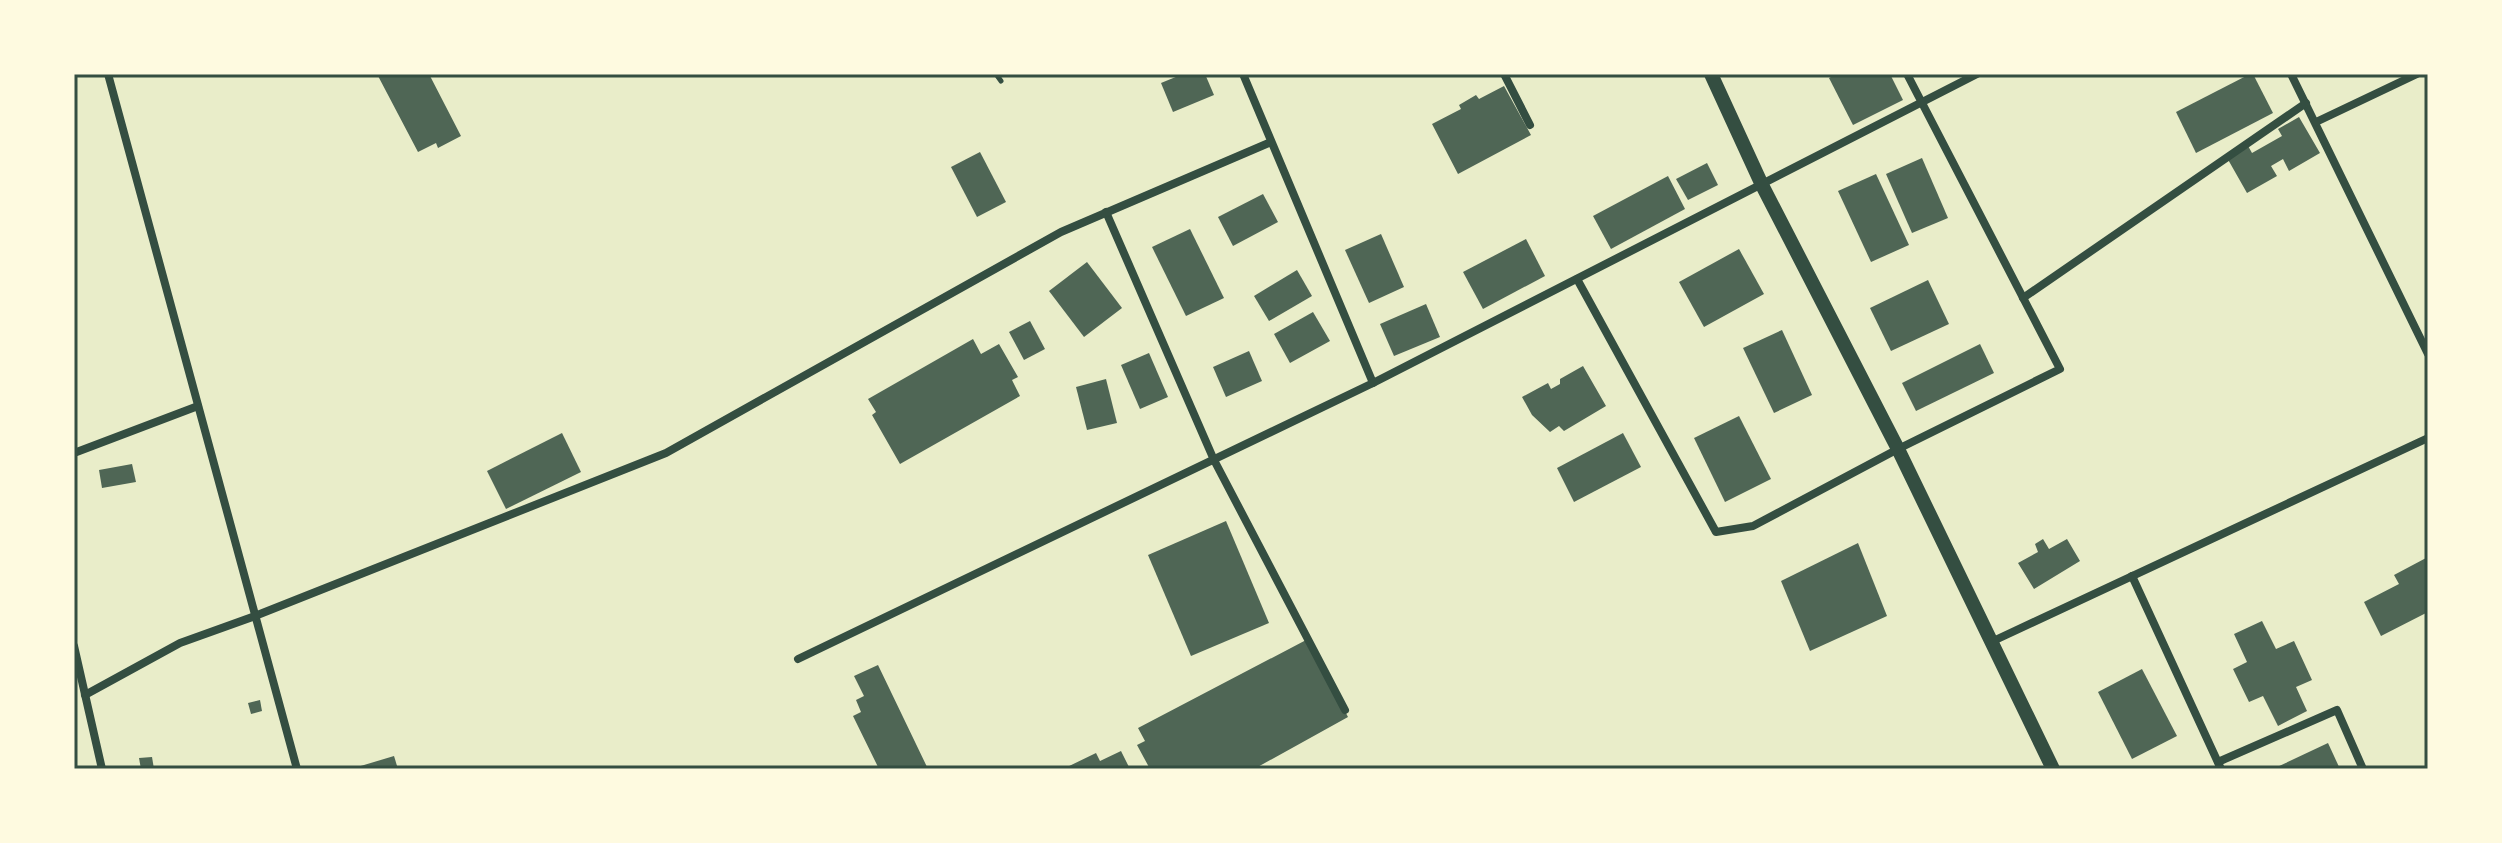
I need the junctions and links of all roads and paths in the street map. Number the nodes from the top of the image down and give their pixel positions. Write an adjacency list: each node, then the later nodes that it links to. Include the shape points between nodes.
1 (108, 74): 22 (street)
2 (996, 74): 10 (lane)
3 (1243, 74): 15 (street)
4 (1504, 74): 14 (street)
5 (1711, 74): 16 (main road)
6 (1907, 74): 11 (street)
7 (1977, 74): 11 (street)
8 (2291, 74): 12 (street)
9 (2417, 74): 13 (street)
10 (1001, 81)
11 (1921, 103): 16 (street); 19 (street)
12 (2306, 103): 13 (street); 19 (street)
13 (2316, 122): 20 (street)
14 (1530, 125)
15 (1271, 142): 17 (street); 21 (street)
16 (1762, 185): 18 (street); 24 (main road)
17 (1106, 212): 26 (street); 28 (street, via 1061,232 666,453)
18 (1577, 279): 21 (street); 24 (street, via 1716,532 1753,526)
19 (2023, 298): 24 (street, via 2060,369)
20 (2428, 354)
21 (1373, 383): 26 (street)
22 (198, 406): 25 (street); 28 (street)
23 (2428, 438): 27 (street)
24 (1898, 449): 29 (main road)
25 (74, 453)
26 (1214, 460): 31 (street); 33 (street)
27 (2132, 576): 29 (street); 34 (street)
28 (255, 616): 32 (street, via 180,643); 36 (street)
29 (1991, 642): 37 (main road)
30 (74, 646): 32 (street)
31 (798, 659)
32 (85, 695): 35 (street)
33 (1345, 710)
34 (2220, 766): 38 (street, via 2337,710)
35 (102, 769)
36 (297, 769)
37 (2053, 769)
38 (2363, 769)

